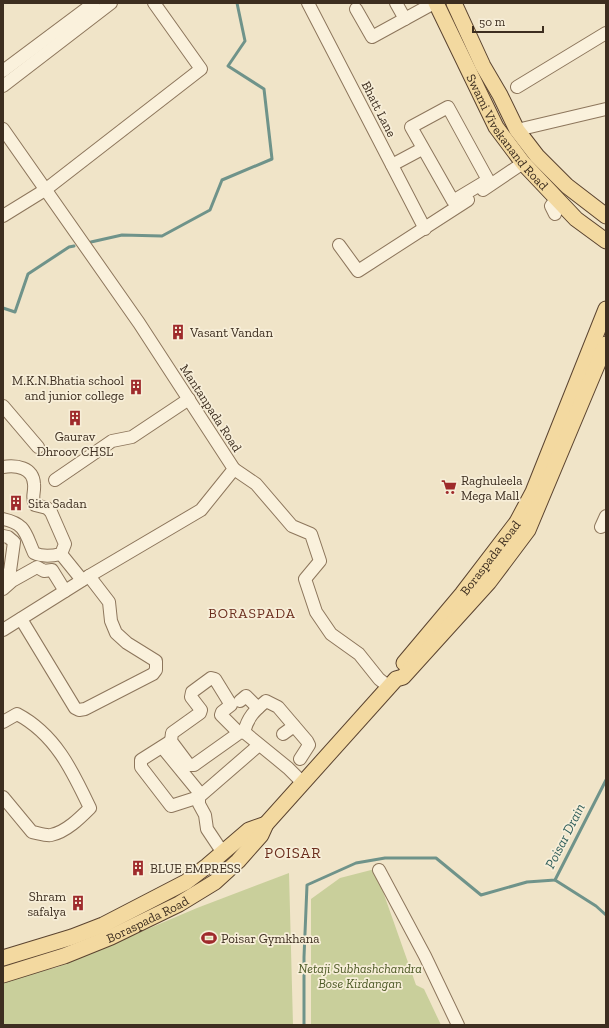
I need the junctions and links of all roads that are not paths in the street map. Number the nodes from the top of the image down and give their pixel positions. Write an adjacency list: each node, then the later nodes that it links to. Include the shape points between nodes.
1 (94, 3): 11 (street)
2 (111, 3): 12 (street)
3 (154, 3): 20 (street, via 201,69)
4 (308, 3): 19 (street, Bhatt Lane)
5 (396, 3): 9 (street)
6 (435, 3): 9 (street); 18 (main road, Swami Vivekanand Road, via 496,127)
7 (454, 3): 16 (main road, Swami Vivekanand Road, via 483,66)
8 (356, 9): 9 (street, via 372,37)
9 (405, 18)
10 (606, 33): 13 (street)
11 (3, 71)
12 (3, 86)
13 (517, 87)
14 (606, 109): 16 (street)
15 (3, 129): 20 (street, Mantanpada Road)
16 (517, 130): 22 (main road, Swami Vivekanand Road, via 537,156 567,186)
17 (422, 149): 17 (street, via 411,127 448,107 488,180 453,201); 19 (street)
18 (523, 163): 23 (street); 24 (main road, Swami Vivekanand Road, via 556,206)
19 (392, 165): 23 (street, Bhatt Lane)
20 (45, 190): 21 (street); 28 (street, Mantanpada Road, via 139,323)
21 (3, 216)
22 (606, 216)
23 (425, 229): 25 (street, via 358,271)
24 (606, 241)
25 (338, 245)
26 (606, 309): 43 (main road, Boraspada Road, via 533,492 517,522 462,594 397,670)
27 (606, 344): 43 (main road, Boraspada Road, via 528,530 463,612 403,678)
28 (188, 399): 32 (street, Mantanpada Road); 33 (street, via 132,437 112,440)
29 (3, 406): 30 (street)
30 (38, 447)
31 (3, 467): 36 (street, via 24,468 32,474 32,501 51,512 65,544)
32 (234, 469): 38 (street, Mantanpada Road, via 201,510); 43 (street, via 256,484 292,526 312,534 320,561 305,579 316,612 331,634 359,654 379,679)
33 (55, 480)
34 (3, 519): 36 (street, via 21,526 34,553)
35 (3, 536): 37 (street, via 14,542 10,571)
36 (63, 558): 38 (street, via 66,566)
37 (3, 580)
38 (83, 580): 40 (street, Mantanpada Road); 41 (street, via 109,602 111,620 116,633 156,661 156,670 153,674 79,710 75,708)
39 (3, 589): 40 (street, via 37,567 44,571 52,570)
40 (65, 591): 41 (street, Mantanpada Road)
41 (21, 619): 42 (street, Mantanpada Road)
42 (4, 626)
43 (392, 683): 53 (main road, Boraspada Road)
44 (240, 701): 45 (street, via 246,696)
45 (258, 708): 47 (street, via 266,701 272,703); 48 (street, via 247,719)
46 (3, 722): 55 (street, via 16,714 32,722 61,751 90,808 66,828 51,835 32,832)
47 (294, 726): 49 (street); 52 (street, via 309,744)
48 (241, 732): 50 (street, via 194,765 189,765); 50 (street, via 221,715 231,705 215,679 211,678 192,692 191,697 201,710 200,713 172,733); 51 (street)
49 (283, 734)
50 (167, 744): 54 (street); 54 (street, via 141,760 141,767 171,806)
51 (259, 744): 53 (street); 54 (street)
52 (300, 759)
53 (302, 782): 56 (main road, Boraspada Road)
54 (199, 796): 57 (street, via 207,829)
55 (3, 797)
56 (266, 824): 57 (main road, Boraspada Road, via 249,830); 60 (main road, Boraspada Road, via 261,835 238,861 215,882)
57 (223, 853): 59 (main road, Boraspada Road)
58 (379, 870): 63 (street)
59 (182, 884): 60 (main road); 61 (main road, Boraspada Road, via 72,938)
60 (190, 898): 62 (main road, Boraspada Road, via 111,937 64,956)
61 (3, 958)
62 (3, 975)
63 (458, 1025)

